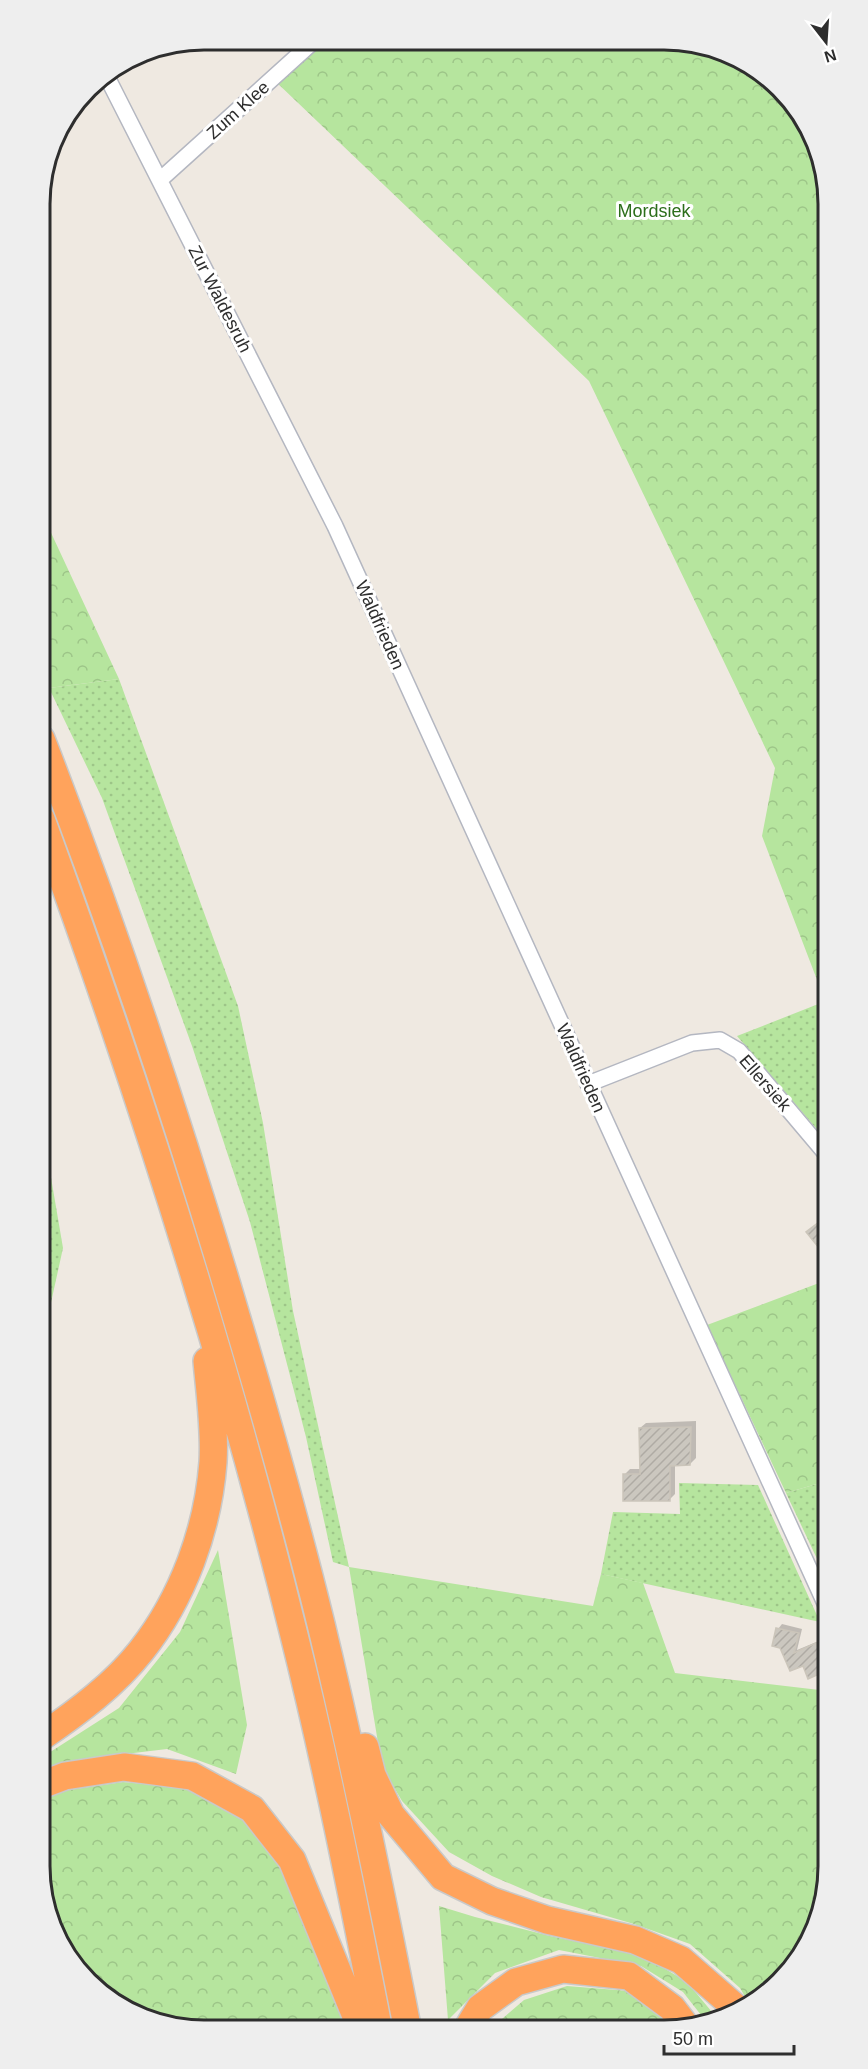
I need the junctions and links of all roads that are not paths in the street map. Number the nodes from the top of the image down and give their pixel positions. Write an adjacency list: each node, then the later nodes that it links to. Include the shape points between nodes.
1 (304, 50): 3 (street, Zum Klee)
2 (109, 81): 3 (street, Zur Waldesruh)
3 (161, 179): 4 (street, Zur Waldesruh)
4 (335, 526): 7 (street, Waldfrieden)
5 (50, 763): 11 (highway, via 114,936 209,1225)
6 (50, 843): 9 (highway, via 143,1111)
7 (588, 1084): 8 (street, Ellersiek, via 692,1043 720,1040 739,1051); 10 (street, Waldfrieden)
8 (818, 1145)
9 (202, 1303): 12 (highway, via 213,1461 197,1546 166,1616 140,1652 105,1688); 17 (highway, via 294,1632 341,1835)
10 (818, 1588)
11 (321, 1625): 14 (highway, via 342,1656 372,1775 391,1815 442,1877 547,1920 635,1940 681,1960); 18 (highway)
12 (50, 1731)
13 (50, 1782): 16 (highway, via 124,1767 192,1776 252,1809 292,1860)
14 (732, 2004)
15 (680, 2018): 19 (highway, via 629,1976 563,1969 516,1982 480,2008)
16 (358, 2020)
17 (377, 2020)
18 (406, 2020)
19 (473, 2020)

